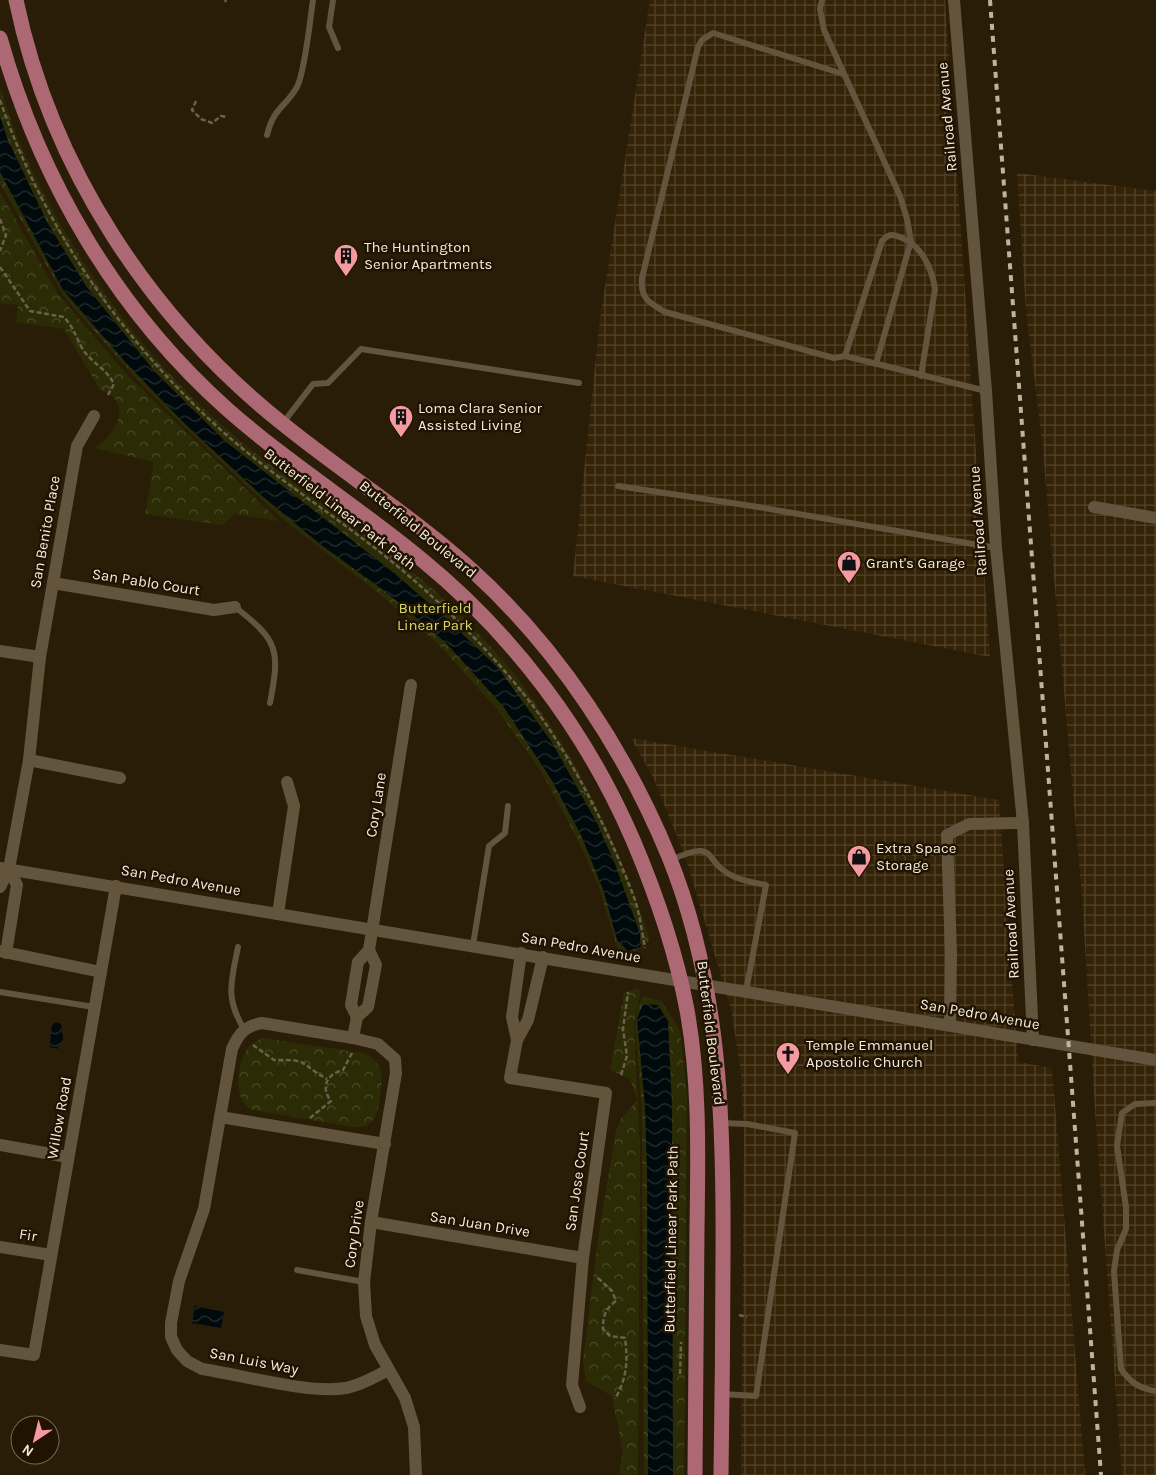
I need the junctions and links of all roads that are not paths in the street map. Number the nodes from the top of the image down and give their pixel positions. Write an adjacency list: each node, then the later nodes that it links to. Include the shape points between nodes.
1 (16, 0): 17 (main road, Butterfield Boulevard, via 33,64 63,142 81,181 122,250 158,299 209,358)
2 (314, 0): 9 (lane, via 297,86 277,109)
3 (333, 0): 7 (lane, via 329,27)
4 (822, 0): 8 (lane, via 820,9 824,30)
5 (954, 0): 15 (street, Railroad Avenue)
6 (0, 38): 46 (main road, Butterfield Boulevard, via 24,112 60,193 107,272 160,342 262,439 387,532 461,594 530,668 559,708 604,780 634,843 664,925)
7 (338, 48)
8 (843, 74): 10 (lane, via 900,196); 11 (lane, via 713,33 702,40 641,289 650,304 665,312 834,358)
9 (268, 135)
10 (911, 241): 11 (lane, via 893,234 882,241); 12 (lane); 13 (lane, via 920,251 935,289)
11 (845, 356): 12 (lane)
12 (876, 364): 13 (lane)
13 (922, 376): 15 (lane)
14 (579, 383): 17 (lane, via 361,349 328,384 313,384)
15 (986, 391): 21 (street, Railroad Avenue)
16 (94, 416): 22 (street, San Benito Place, via 77,446)
17 (282, 424): 33 (main road, Butterfield Boulevard, via 438,541 513,612 581,696 609,739)
18 (618, 486): 21 (lane)
19 (1094, 507): 20 (street)
20 (1156, 518)
21 (996, 548): 32 (street, Railroad Avenue)
22 (53, 583): 23 (street, San Pablo Court, via 214,610); 25 (street, San Benito Place)
23 (235, 607): 27 (lane, via 256,623 273,645 277,668)
24 (0, 651): 25 (street)
25 (40, 657): 28 (street, San Benito Place)
26 (411, 685): 38 (street, Cory Lane)
27 (270, 703)
28 (29, 760): 29 (street); 34 (street, San Benito Place)
29 (120, 778)
30 (288, 782): 37 (street, via 294,806)
31 (508, 806): 39 (lane, via 505,833 489,846)
32 (1023, 823): 52 (street, via 969,824 947,835); 56 (street, Railroad Avenue)
33 (670, 860): 47 (main road, Butterfield Boulevard, via 695,931); 48 (lane, via 698,850 708,853 734,877 766,885)
34 (5, 869): 35 (street, San Pedro Avenue); 36 (street); 42 (street, via 18,885)
35 (116, 886): 37 (street, San Pedro Avenue); 45 (street, Willow Road)
36 (0, 887)
37 (278, 914): 38 (street, San Pedro Avenue)
38 (373, 930): 39 (street, San Pedro Avenue); 41 (street)
39 (473, 945): 43 (street, San Pedro Avenue)
40 (238, 947): 53 (lane, via 230,997)
41 (370, 950): 51 (street, via 376,965 368,1007); 51 (street, via 358,962 351,1005)
42 (3, 952): 45 (street)
43 (521, 953): 44 (street, San Pedro Avenue); 55 (street, San Jose Court, via 512,1017)
44 (543, 957): 46 (street, San Pedro Avenue); 55 (street, San Jose Court, via 528,1020)
45 (101, 972): 50 (street, Willow Road)
46 (680, 981): 47 (street, San Pedro Avenue); 76 (main road, Butterfield Boulevard, via 692,1041 698,1128)
47 (707, 985): 48 (street, San Pedro Avenue); 60 (main road, Butterfield Boulevard)
48 (746, 991): 52 (street, San Pedro Avenue)
49 (0, 992): 50 (lane)
50 (94, 1007): 63 (street, Willow Road)
51 (357, 1017): 54 (street)
52 (950, 1026): 56 (street, San Pedro Avenue)
53 (244, 1029): 54 (street, via 262,1023); 59 (street, San Luis Way, via 232,1049)
54 (353, 1038): 61 (street, Cory Drive, via 378,1044 395,1059 396,1073)
55 (517, 1040): 67 (street, San Jose Court, via 510,1078 606,1093)
56 (1033, 1040): 57 (street, San Pedro Avenue)
57 (1156, 1060)
58 (1156, 1103): 72 (lane, via 1135,1104 1122,1113 1117,1146 1126,1228 1117,1250 1114,1271 1122,1369 1129,1381)
59 (220, 1117): 61 (street); 71 (street, San Luis Way, via 204,1209 179,1281 171,1323 171,1337 177,1350 187,1361 202,1368 320,1389 346,1388)
60 (722, 1123): 73 (main road, Butterfield Boulevard); 73 (lane, via 795,1133 756,1396)
61 (385, 1144): 64 (street, Cory Drive)
62 (0, 1145): 63 (street)
63 (68, 1158): 66 (street, Willow Road)
64 (371, 1222): 67 (street, San Juan Drive); 69 (street, Cory Drive)
65 (0, 1247): 66 (street, Fir)
66 (51, 1255): 70 (street, Willow Road, via 34,1355)
67 (584, 1258): 74 (street, San Jose Court, via 572,1385)
68 (297, 1270): 69 (lane)
69 (364, 1282): 71 (street, Cory Drive, via 366,1316 375,1345)
70 (0, 1350)
71 (388, 1370): 75 (street, Cory Drive, via 404,1398 414,1428)
72 (1156, 1391)
73 (722, 1394): 77 (main road, Butterfield Boulevard)
74 (580, 1407)
75 (416, 1475)
76 (695, 1475)
77 (721, 1475)

